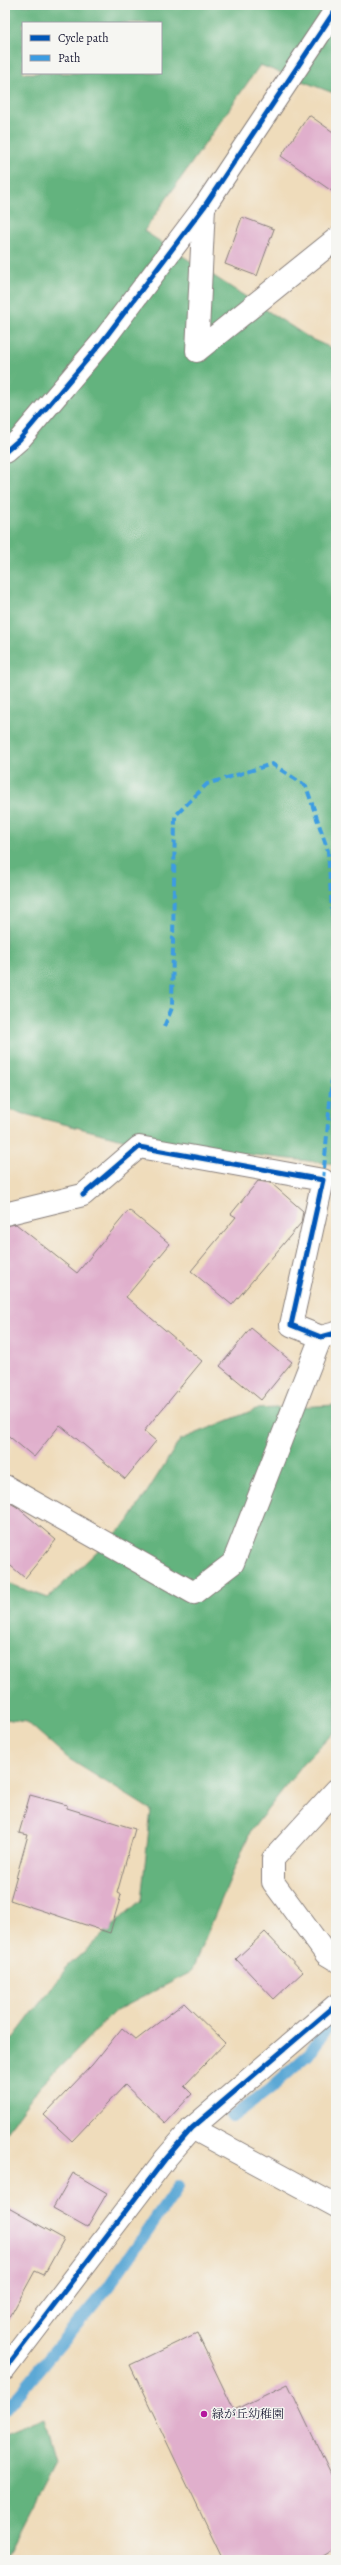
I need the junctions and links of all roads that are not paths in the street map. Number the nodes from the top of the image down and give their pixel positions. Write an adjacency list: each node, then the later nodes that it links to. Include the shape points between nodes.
1 (336, 9): 2 (street)
2 (204, 207): 3 (street, via 197,351); 4 (street, via 102,342 20,439)
3 (336, 239)
4 (5, 452)
5 (5, 1214): 6 (street, via 83,1195 139,1147 323,1180 291,1325)
6 (329, 1335): 7 (street, via 233,1563 194,1593)
7 (5, 1486)
8 (336, 1790): 9 (street, via 273,1859 273,1882 326,1954)
9 (336, 1960)
10 (336, 2005): 11 (street)
11 (192, 2128): 12 (street); 13 (street, via 166,2158)
12 (336, 2206)
13 (5, 2369)

